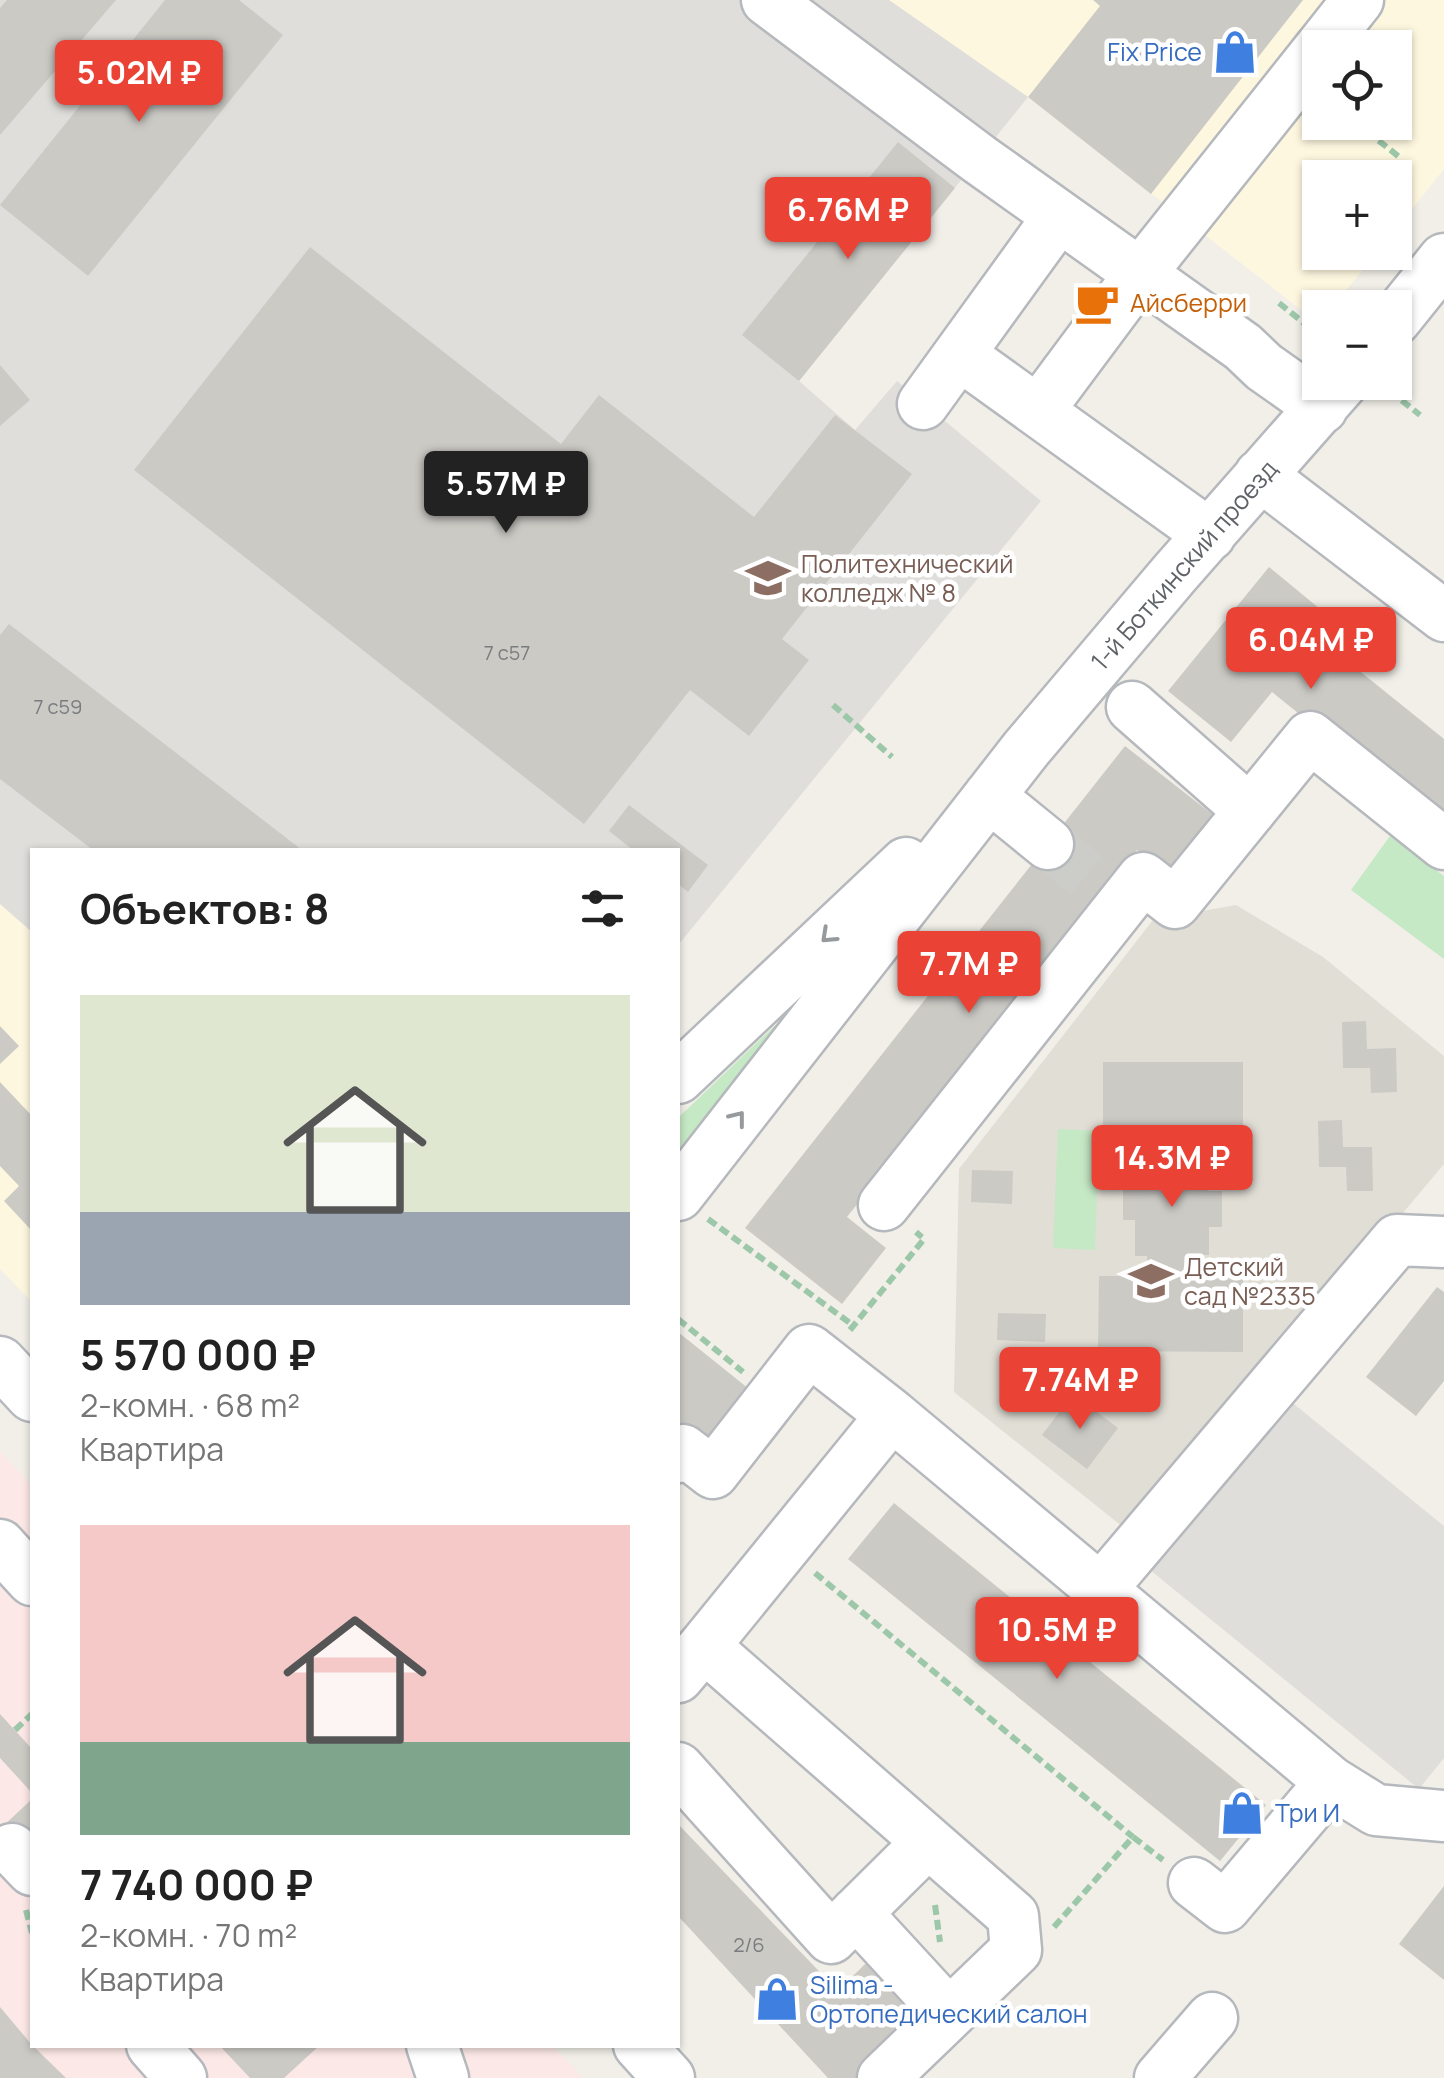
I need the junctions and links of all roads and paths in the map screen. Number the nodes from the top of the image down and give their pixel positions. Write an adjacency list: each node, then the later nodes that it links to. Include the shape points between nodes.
1 (767, 0): 7 (street)
2 (1358, 0): 3 (street)
3 (1334, 30)
4 (1302, 71): 9 (street)
5 (1378, 140): 6 (path)
6 (1402, 159)
7 (1059, 216): 9 (street); 13 (street)
8 (1444, 258): 10 (street)
9 (1140, 274): 14 (street); 18 (street)
10 (1412, 298)
11 (1279, 303): 12 (path)
12 (1302, 322)
13 (960, 356): 17 (street); 18 (street)
14 (1302, 366)
15 (1345, 400): 20 (street, 1-й Боткинский проезд)
16 (1371, 400): 19 (path)
17 (923, 404)
18 (1038, 411): 21 (street)
19 (1420, 415)
20 (1260, 475): 21 (street, 1-й Боткинский проезд); 22 (street)
21 (1210, 535): 25 (street, 1-й Боткинский проезд)
22 (1444, 616)
23 (833, 705): 26 (path)
24 (1132, 707): 28 (street)
25 (1026, 749): 27 (street, 1-й Боткинский проезд); 31 (street, 1-й Боткинский проезд, one-way to 31)
26 (892, 757)
27 (989, 796): 29 (street); 33 (street, 1-й Боткинский проезд, one-way to 27)
28 (1250, 811): 30 (street, via 1310,737); 32 (street, via 1175,904 1143,878 1114,897)
29 (1048, 844)
30 (1444, 844)
31 (680, 1076)
32 (884, 1205): 36 (path, via 924,1239)
33 (692, 1206): 36 (path)
34 (1444, 1242): 45 (street, via 1396,1240)
35 (680, 1322): 39 (path)
36 (839, 1344): 39 (street, via 810,1350); 40 (street)
37 (0, 1362): 38 (street)
38 (30, 1394)
39 (773, 1396): 41 (street, via 713,1473 683,1450)
40 (892, 1415): 43 (street); 45 (street)
41 (680, 1454)
42 (0, 1545): 44 (street)
43 (784, 1548): 46 (street); 52 (path)
44 (30, 1578)
45 (1101, 1589): 50 (street)
46 (690, 1661): 53 (street)
47 (30, 1716): 48 (path)
48 (15, 1730)
49 (680, 1770): 55 (street, via 831,1938)
50 (1332, 1782): 51 (street, via 1376,1810); 54 (street, via 1224,1907)
51 (1444, 1816)
52 (1133, 1837): 54 (path); 56 (path, via 1052,1930)
53 (928, 1842): 55 (street); 56 (street, via 1013,1916); 57 (path)
54 (1194, 1883)
55 (856, 1913): 57 (street)
56 (1014, 1932): 57 (street, via 1016,1950)
57 (948, 2013): 65 (street)
58 (1212, 2018): 66 (street)
59 (155, 2048): 62 (street)
60 (433, 2048): 63 (street)
61 (642, 2048): 64 (street)
62 (181, 2078)
63 (442, 2078)
64 (669, 2078)
65 (883, 2078)
66 (1160, 2078)

